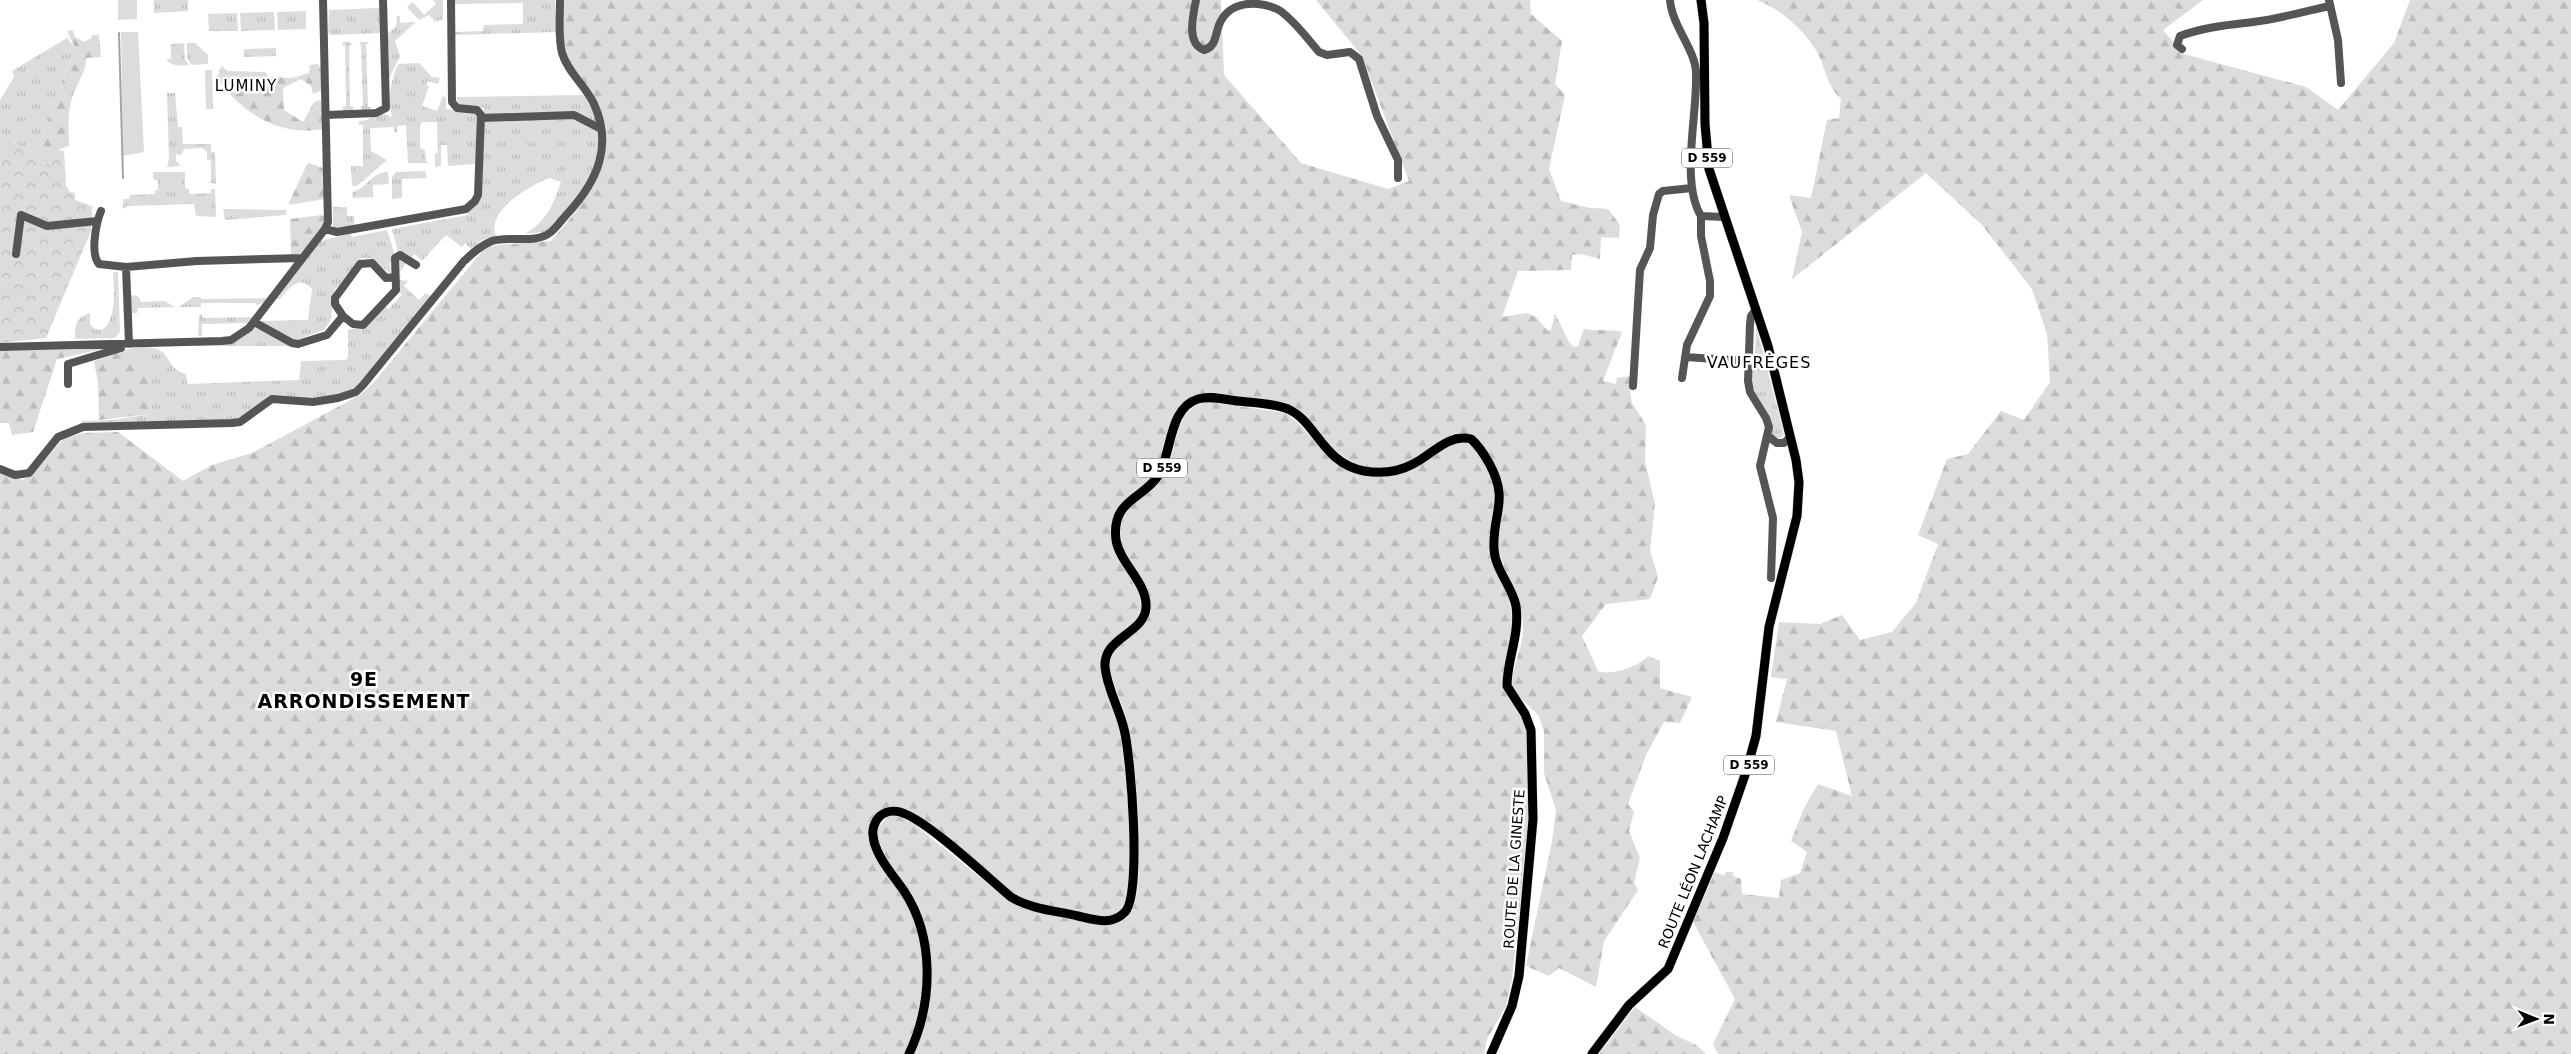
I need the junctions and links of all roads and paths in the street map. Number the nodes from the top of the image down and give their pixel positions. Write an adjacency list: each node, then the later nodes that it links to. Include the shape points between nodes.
1 (323, 0): 11 (street)
2 (383, 0): 11 (street, via 386,108 376,113)
3 (451, 0): 12 (street, via 452,102 457,108 477,110)
4 (560, 0): 13 (street, via 562,52 569,69 594,104)
5 (1196, 0): 14 (street, via 1193,37 1195,46 1204,50 1212,45 1225,14 1240,2 1252,1 1280,10 1319,52 1327,55 1355,54 1364,70 1377,116 1398,160)
6 (1670, 0): 15 (street, via 1696,72)
7 (1701, 0): 18 (main road, ROUTE LÉON LACHAMP / D 559, via 1705,30 1707,158)
8 (2329, 3): 9 (street, via 2254,22 2219,25 2187,33 2177,41); 10 (street, via 2338,40)
9 (2182, 49)
10 (2341, 83)
11 (326, 115): 20 (street)
12 (481, 118): 13 (street, via 574,114); 20 (street, via 479,188 475,201 466,209 337,232)
13 (601, 128): 38 (street, via 600,159 592,184 551,232 531,238 493,240 477,249 356,392 313,402 272,399 240,422 83,427 58,437 29,473 15,475)
14 (1398, 178)
15 (1692, 188): 17 (street); 35 (street, via 1659,194 1650,248 1640,270)
16 (101, 211): 19 (street)
17 (1701, 216): 18 (street); 31 (street, via 1710,296 1692,330)
18 (1724, 218): 26 (main road, ROUTE LÉON LACHAMP / D 559)
19 (97, 221): 21 (street, via 46,226 21,215); 24 (street, via 97,262)
20 (326, 229): 22 (street)
21 (16, 254)
22 (302, 258): 24 (street); 28 (street)
23 (416, 265): 25 (street, via 405,256 397,256 393,263)
24 (126, 266): 29 (street)
25 (395, 277): 27 (street, via 396,290 368,322 353,324); 27 (street, via 386,278 372,263 360,264 334,298)
26 (1756, 309): 32 (street, via 1751,316); 37 (main road, ROUTE LÉON LACHAMP / D 559)
27 (343, 316): 28 (street, via 327,335 298,344)
28 (254, 322): 29 (street, via 243,334 231,340)
29 (125, 344): 30 (street); 34 (street, via 68,364)
30 (0, 347)
31 (1685, 357): 32 (street); 33 (street)
32 (1748, 360): 36 (street, via 1750,392 1766,418)
33 (1682, 378)
34 (68, 384)
35 (1633, 386)
36 (1768, 436): 37 (street, via 1781,444); 39 (street, via 1760,466 1773,518)
37 (1790, 438): 42 (main road, ROUTE LÉON LACHAMP / D 559, via 1799,482 1797,516 1769,627 1756,736 1746,772 1668,969 1629,1005)
38 (0, 468)
39 (1771, 578)
40 (909, 1054): 41 (main road, ROUTE DE LA GINESTE / D 559, via 925,1002 924,936 913,905 876,845 873,830 878,817 898,811 918,821 1011,897 1023,903 1101,921 1116,919 1130,906 1134,839 1126,740 1105,664 1115,642 1142,621 1146,601 1120,554 1116,525 1132,497 1157,478 1180,414 1190,403 1209,398 1288,409 1301,419 1329,452 1363,471 1389,472 1405,468 1455,438 1471,439 1497,477 1501,496 1494,551 1513,596 1517,627 1507,686 1531,730 1534,819 1519,976 1512,1006)
41 (1491, 1054)
42 (1592, 1054)

